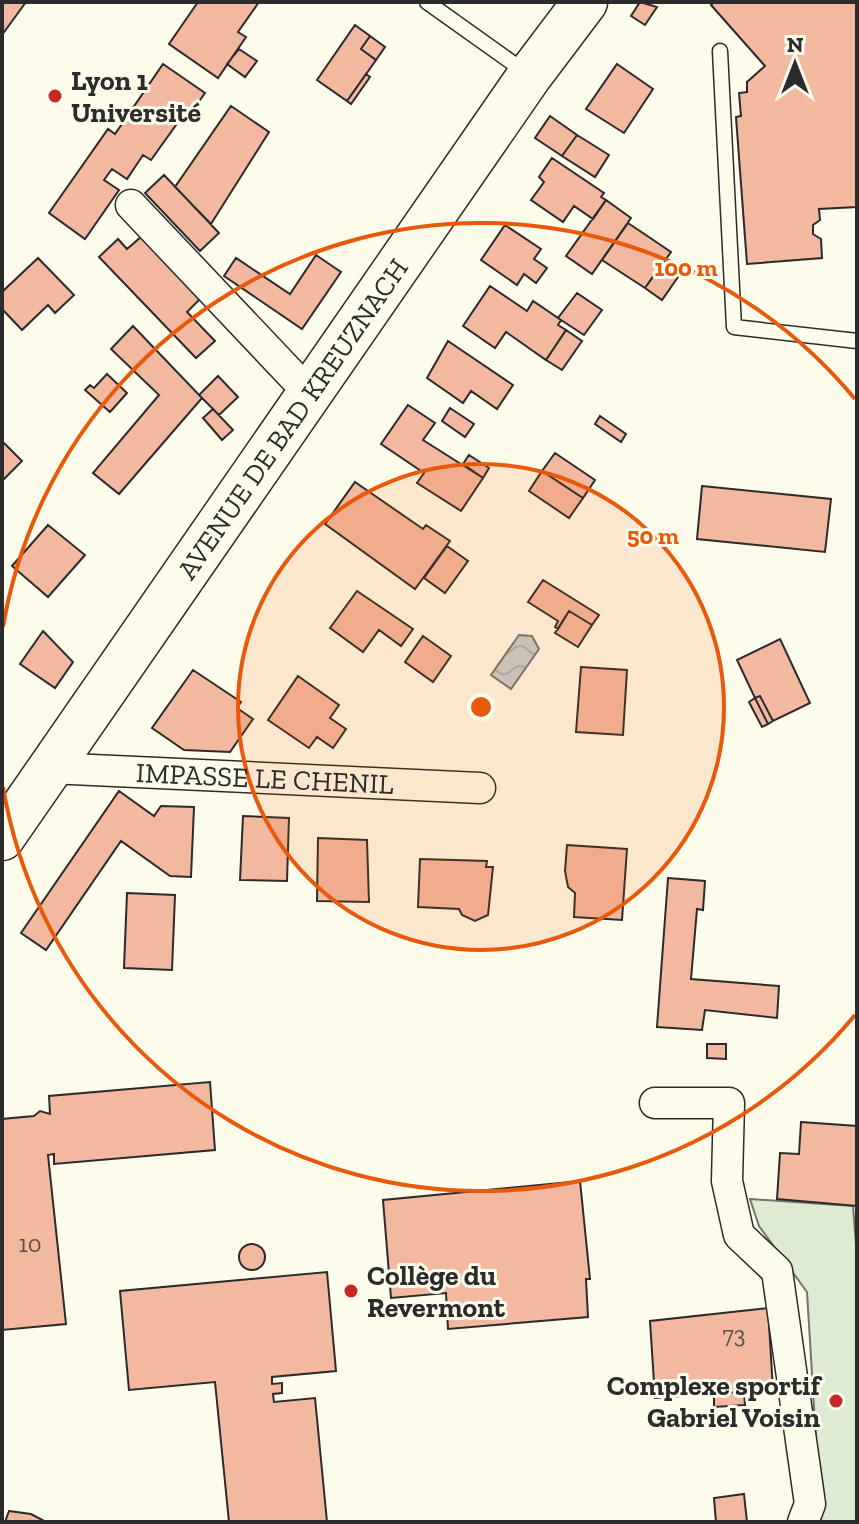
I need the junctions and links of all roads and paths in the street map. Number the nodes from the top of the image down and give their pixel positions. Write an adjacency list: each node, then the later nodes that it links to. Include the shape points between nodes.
1 (427, 2): 4 (lane)
2 (585, 2): 4 (main road, AVENUE DE BAD KREUZNACH)
3 (720, 51): 6 (lane, via 734,327)
4 (530, 75): 7 (main road, AVENUE DE BAD KREUZNACH)
5 (131, 205): 7 (street)
6 (857, 341)
7 (309, 393): 8 (main road, AVENUE DE BAD KREUZNACH)
8 (49, 768): 9 (street, IMPASSE LE CHENIL); 10 (main road, AVENUE DE BAD KREUZNACH)
9 (480, 788)
10 (2, 838)
11 (655, 1103): 12 (street, via 729,1103 727,1181 739,1235 777,1271 810,1504)
12 (803, 1522)

